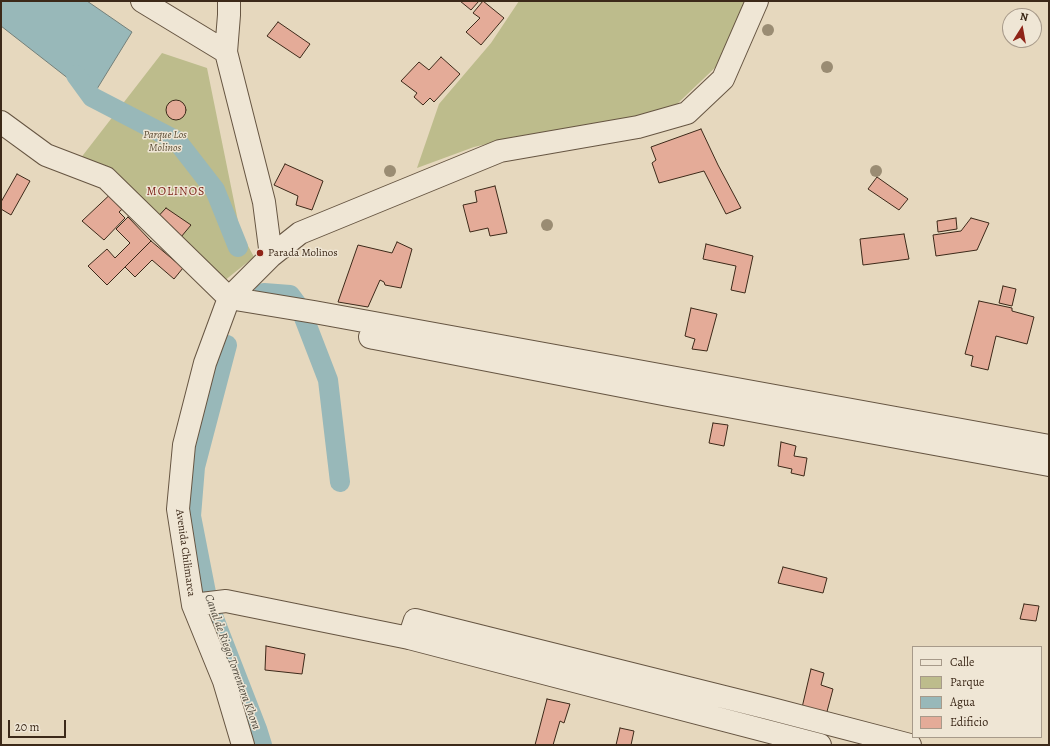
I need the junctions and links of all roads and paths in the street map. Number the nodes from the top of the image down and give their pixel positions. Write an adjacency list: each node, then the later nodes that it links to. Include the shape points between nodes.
1 (142, 1): 4 (street)
2 (229, 1): 4 (street)
3 (757, 1): 6 (street, Avenida Chilimarca, via 723,79 687,113 638,127 500,151 300,233)
4 (226, 52): 6 (street, via 264,202)
5 (1, 122): 7 (street, via 46,155 106,178)
6 (271, 256): 7 (street, Avenida Chilimarca)
7 (229, 298): 8 (street); 11 (street, Avenida Chilimarca, via 205,363 184,445 178,509)
8 (314, 312): 9 (street); 10 (street, via 374,338)
9 (1049, 446)
10 (1049, 465)
11 (193, 605): 12 (street, via 226,601); 13 (street, Avenida Chilimarca, via 224,681)
12 (409, 638): 14 (street); 15 (street, via 415,620)
13 (243, 745)
14 (820, 745)
15 (910, 745)

